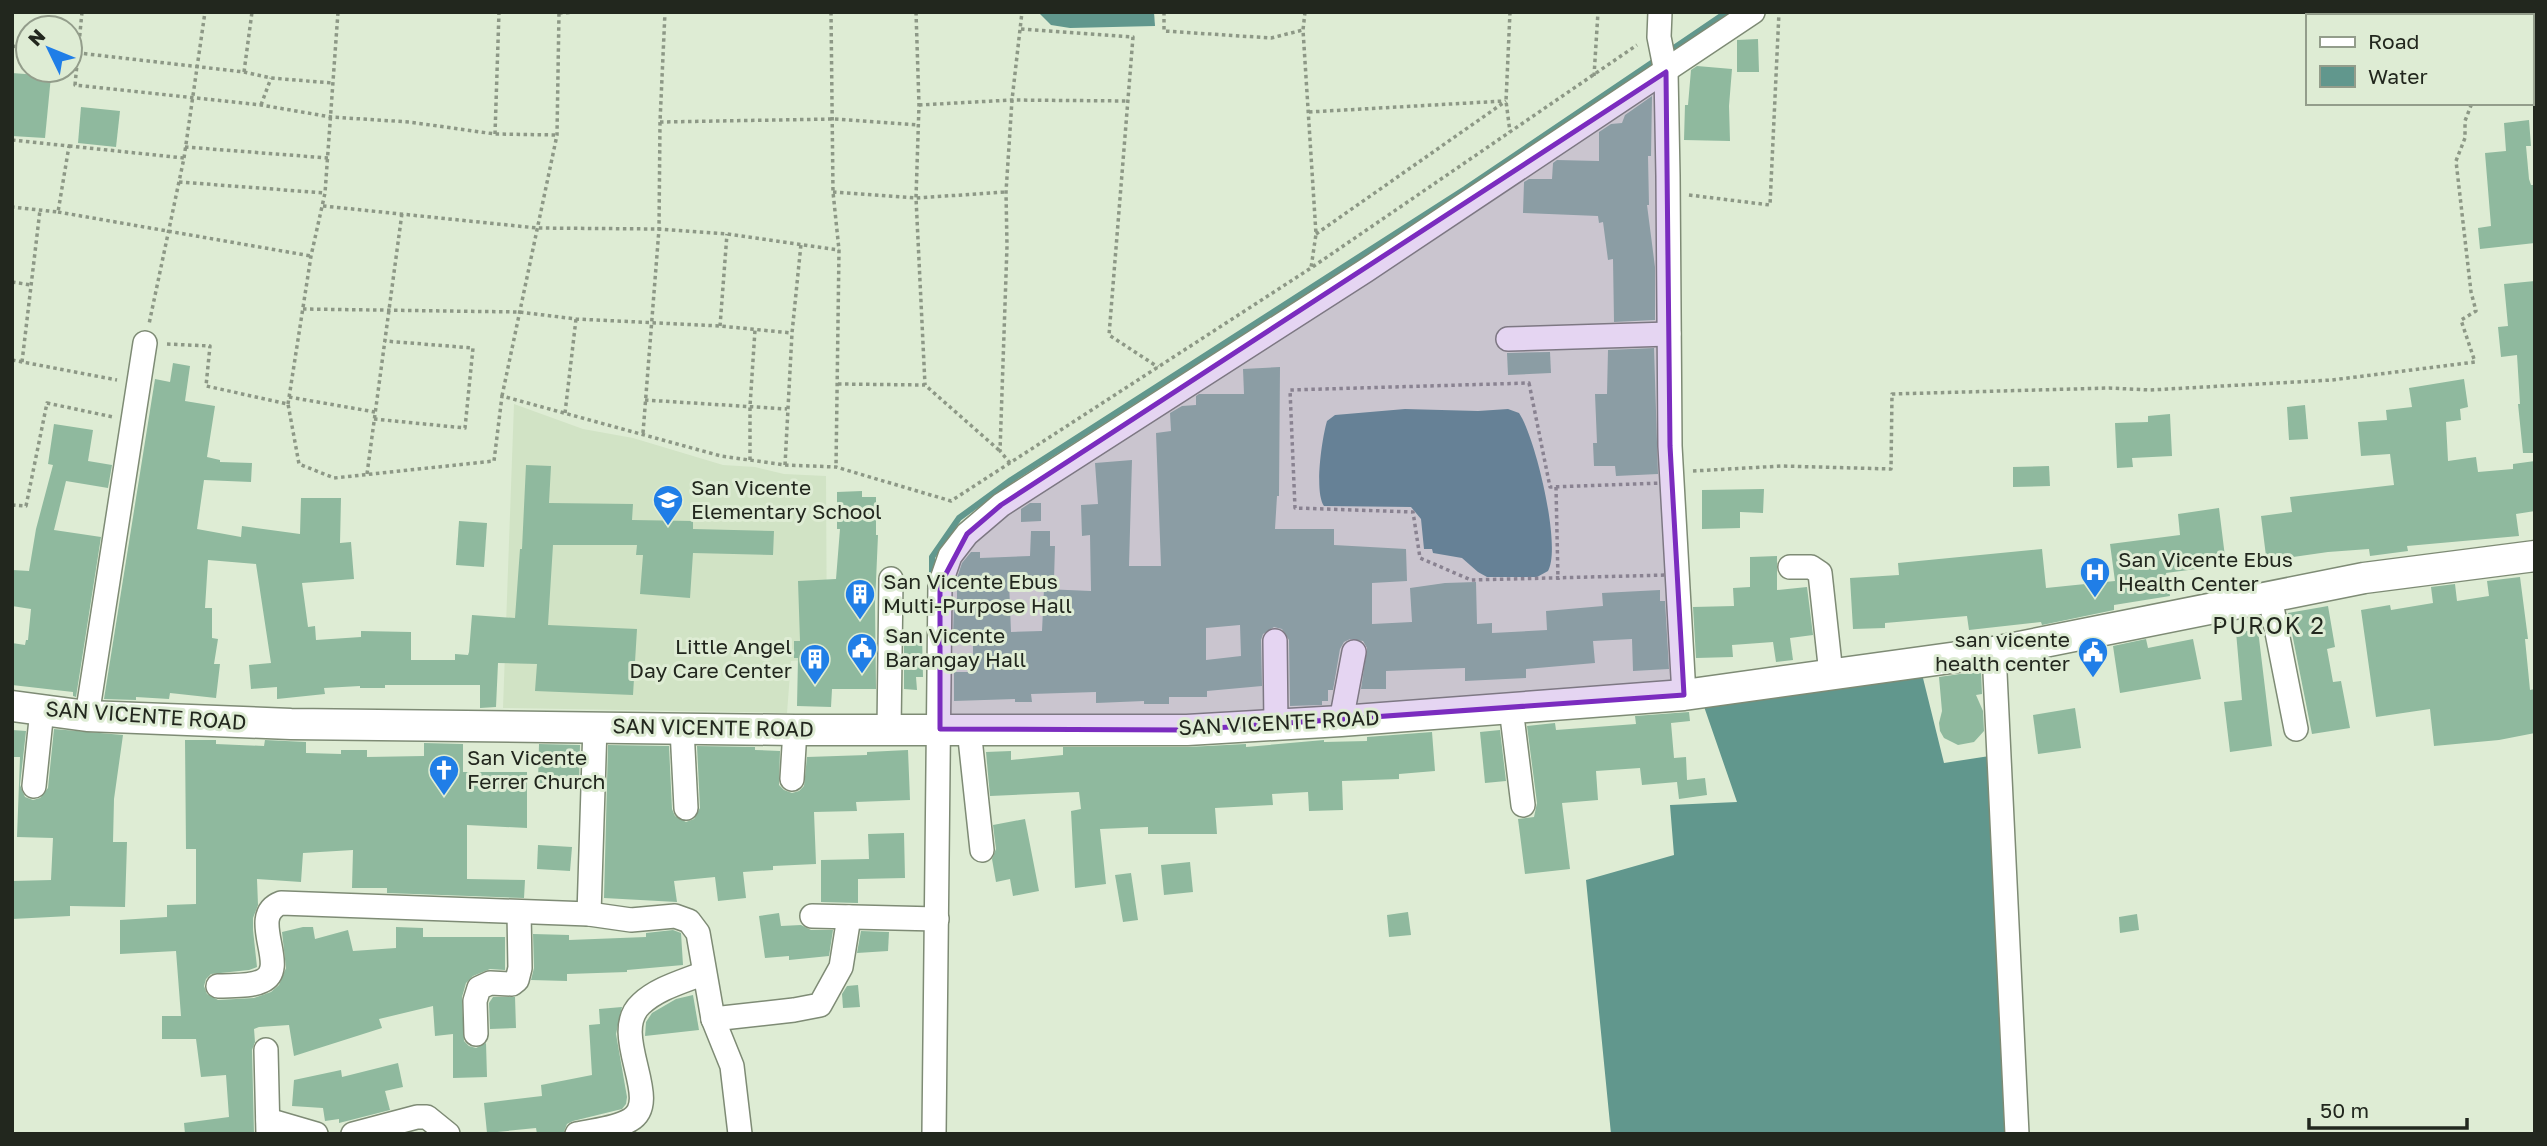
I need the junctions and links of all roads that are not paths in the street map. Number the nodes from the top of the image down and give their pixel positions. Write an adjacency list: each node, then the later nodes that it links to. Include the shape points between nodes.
1 (1660, 12): 3 (street)
2 (1753, 12): 3 (street)
3 (1665, 72): 4 (street); 24 (street, via 981,521 950,556 940,585 937,646)
4 (1669, 334): 5 (street); 15 (street, via 1670,446)
5 (1508, 339)
6 (145, 343): 19 (street)
7 (2535, 556): 10 (street, SAN VICENTE ROAD, via 2364,578)
8 (1790, 567): 14 (street, via 1811,567 1820,573)
9 (891, 579): 27 (street)
10 (2270, 597): 13 (street, SAN VICENTE ROAD); 25 (street)
11 (1275, 641): 21 (street)
12 (1354, 652): 20 (street)
13 (1994, 652): 14 (street, SAN VICENTE ROAD); 50 (street)
14 (1831, 674): 15 (street, SAN VICENTE ROAD)
15 (1684, 695): 17 (street, SAN VICENTE ROAD)
16 (12, 706): 18 (street, SAN VICENTE ROAD)
17 (1511, 708): 20 (street, SAN VICENTE ROAD); 30 (street)
18 (42, 710): 19 (street, SAN VICENTE ROAD); 29 (street)
19 (87, 716): 22 (street, SAN VICENTE ROAD, via 291,724)
20 (1341, 721): 21 (street, SAN VICENTE ROAD)
21 (1276, 725): 24 (street, SAN VICENTE ROAD, via 1187,730)
22 (594, 726): 23 (street, SAN VICENTE ROAD); 34 (street)
23 (682, 729): 26 (street, SAN VICENTE ROAD); 31 (street)
24 (954, 729): 27 (street, SAN VICENTE ROAD); 32 (street); 37 (street)
25 (2296, 729)
26 (794, 730): 27 (street, SAN VICENTE ROAD); 28 (street)
27 (889, 730)
28 (792, 779)
29 (34, 786)
30 (1523, 804)
31 (686, 808)
32 (982, 850)
33 (519, 912): 34 (street); 39 (street, via 281,904 273,908 267,922 270,975 262,981); 41 (street, via 519,975 512,984 490,983 479,988)
34 (589, 914): 38 (street, via 631,920 684,918 698,933)
35 (812, 916): 36 (street)
36 (849, 917): 37 (street); 40 (street, via 841,967 820,1005)
37 (937, 919): 49 (street)
38 (704, 973): 40 (street); 47 (street, via 658,991 633,1016 631,1048 642,1098 634,1116 614,1126)
39 (218, 986)
40 (713, 1019): 48 (street, via 732,1066)
41 (476, 1034)
42 (266, 1050): 43 (street)
43 (268, 1127): 44 (street)
44 (316, 1134)
45 (353, 1134): 46 (street, via 427,1117)
46 (448, 1134)
47 (577, 1134)
48 (740, 1134)
49 (934, 1134)
50 (2017, 1134)

